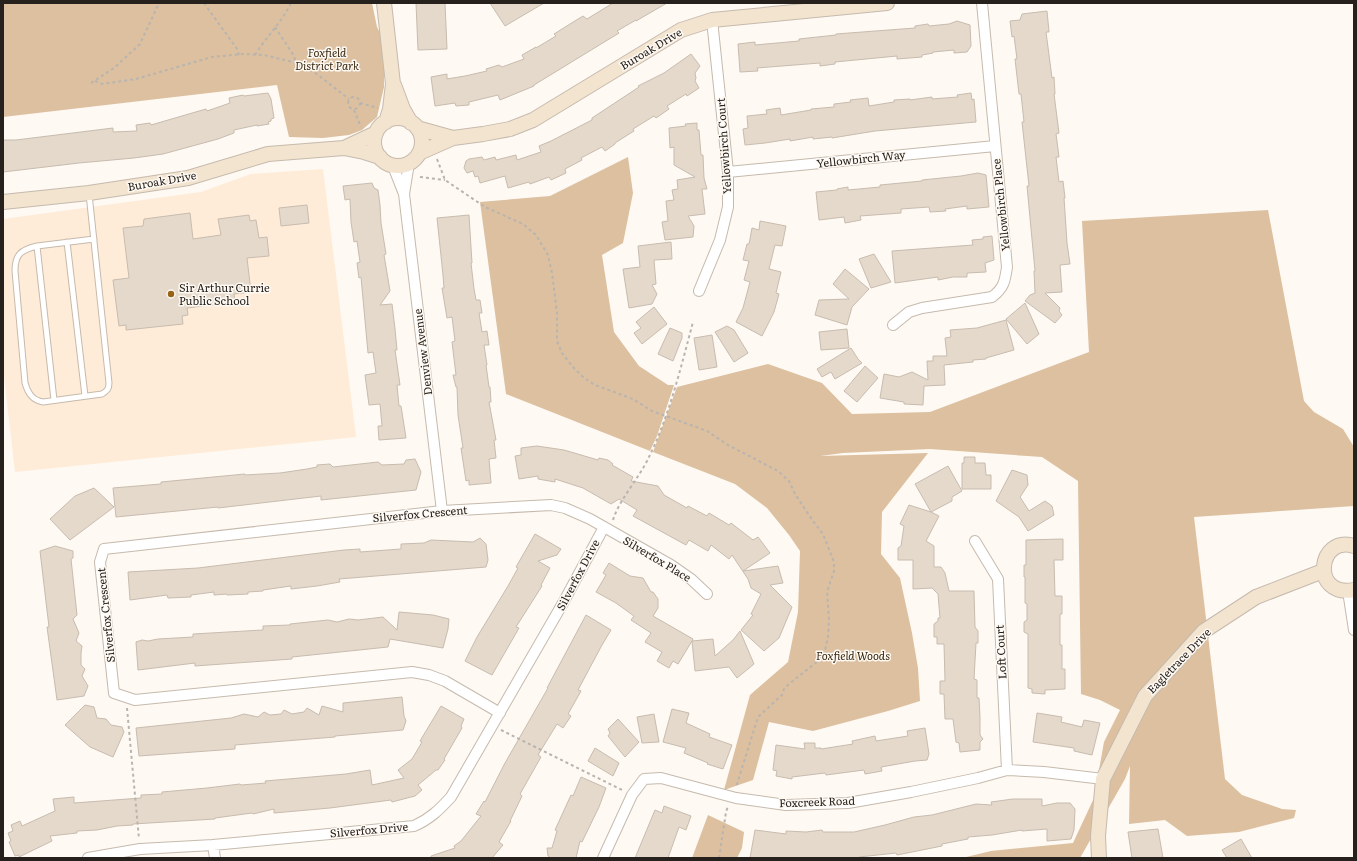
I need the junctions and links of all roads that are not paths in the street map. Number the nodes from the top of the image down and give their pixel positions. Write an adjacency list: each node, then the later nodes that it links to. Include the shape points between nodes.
1 (384, 3): 6 (street)
2 (887, 3): 4 (street, Buroak Drive)
3 (982, 3): 11 (street, Yellowbirch Place)
4 (848, 5): 5 (street, Buroak Drive)
5 (712, 20): 10 (street, Buroak Drive, via 681,30 533,120 510,129); 16 (street, Yellowbirch Court)
6 (393, 84): 7 (street, via 390,109); 8 (street, via 403,109)
7 (384, 115): 8 (street, via 392,120 405,120); 9 (street)
8 (414, 126): 10 (street, Buroak Drive); 14 (street, via 422,140)
9 (376, 133): 12 (street, Buroak Drive); 13 (street, via 374,146)
10 (452, 138): 14 (street, Buroak Drive)
11 (995, 146): 16 (street, Yellowbirch Way); 24 (street, Yellowbirch Place, via 1007,267 1000,291 992,297 909,312)
12 (344, 148): 13 (street, Buroak Drive); 17 (street, Buroak Drive, via 268,154 188,178)
13 (380, 157): 15 (street)
14 (414, 158): 15 (street, via 404,165); 18 (street, Denview Avenue)
15 (393, 166): 18 (street, Denview Avenue)
16 (728, 172): 23 (street, Yellowbirch Court, via 728,207 720,240)
17 (89, 193): 19 (street, Buroak Drive); 20 (lane)
18 (404, 194): 27 (street, Denview Avenue)
19 (3, 202)
20 (94, 239): 21 (lane); 25 (lane, via 110,383 106,392)
21 (67, 242): 22 (lane); 25 (lane)
22 (37, 246): 26 (lane); 26 (lane, via 21,252 15,264 26,383 32,397 38,401)
23 (699, 291)
24 (893, 325)
25 (84, 396): 26 (lane)
26 (54, 400)
27 (442, 510): 28 (street, Silverfox Crescent, via 551,505); 35 (street, Silverfox Crescent, via 104,549 100,562 114,693 135,700 412,672 445,681)
28 (608, 525): 33 (street, Silverfox Place, via 671,565); 35 (street, Silverfox Drive)
29 (975, 541): 36 (street, Loft Court, via 998,579)
30 (1354, 546): 31 (street, via 1344,544 1330,550 1323,563)
31 (1323, 571): 32 (street, via 1326,579 1338,590); 37 (street, Eagletrace Drive, via 1256,597 1204,631 1145,696)
32 (1351, 590): 34 (street)
33 (707, 594)
34 (1354, 630)
35 (500, 713): 38 (street, Silverfox Drive, via 451,797 426,821 414,826)
36 (1007, 770): 37 (street, Foxcreek Road); 41 (street, Foxcreek Road, via 918,791 848,803 786,805 732,797 661,778 644,779 632,795)
37 (1103, 779): 42 (street, Eagletrace Drive, via 1098,836)
38 (213, 845): 39 (street, Silverfox Drive, via 118,852); 40 (street)
39 (88, 858)
40 (215, 858)
41 (603, 858)
42 (1099, 858)

